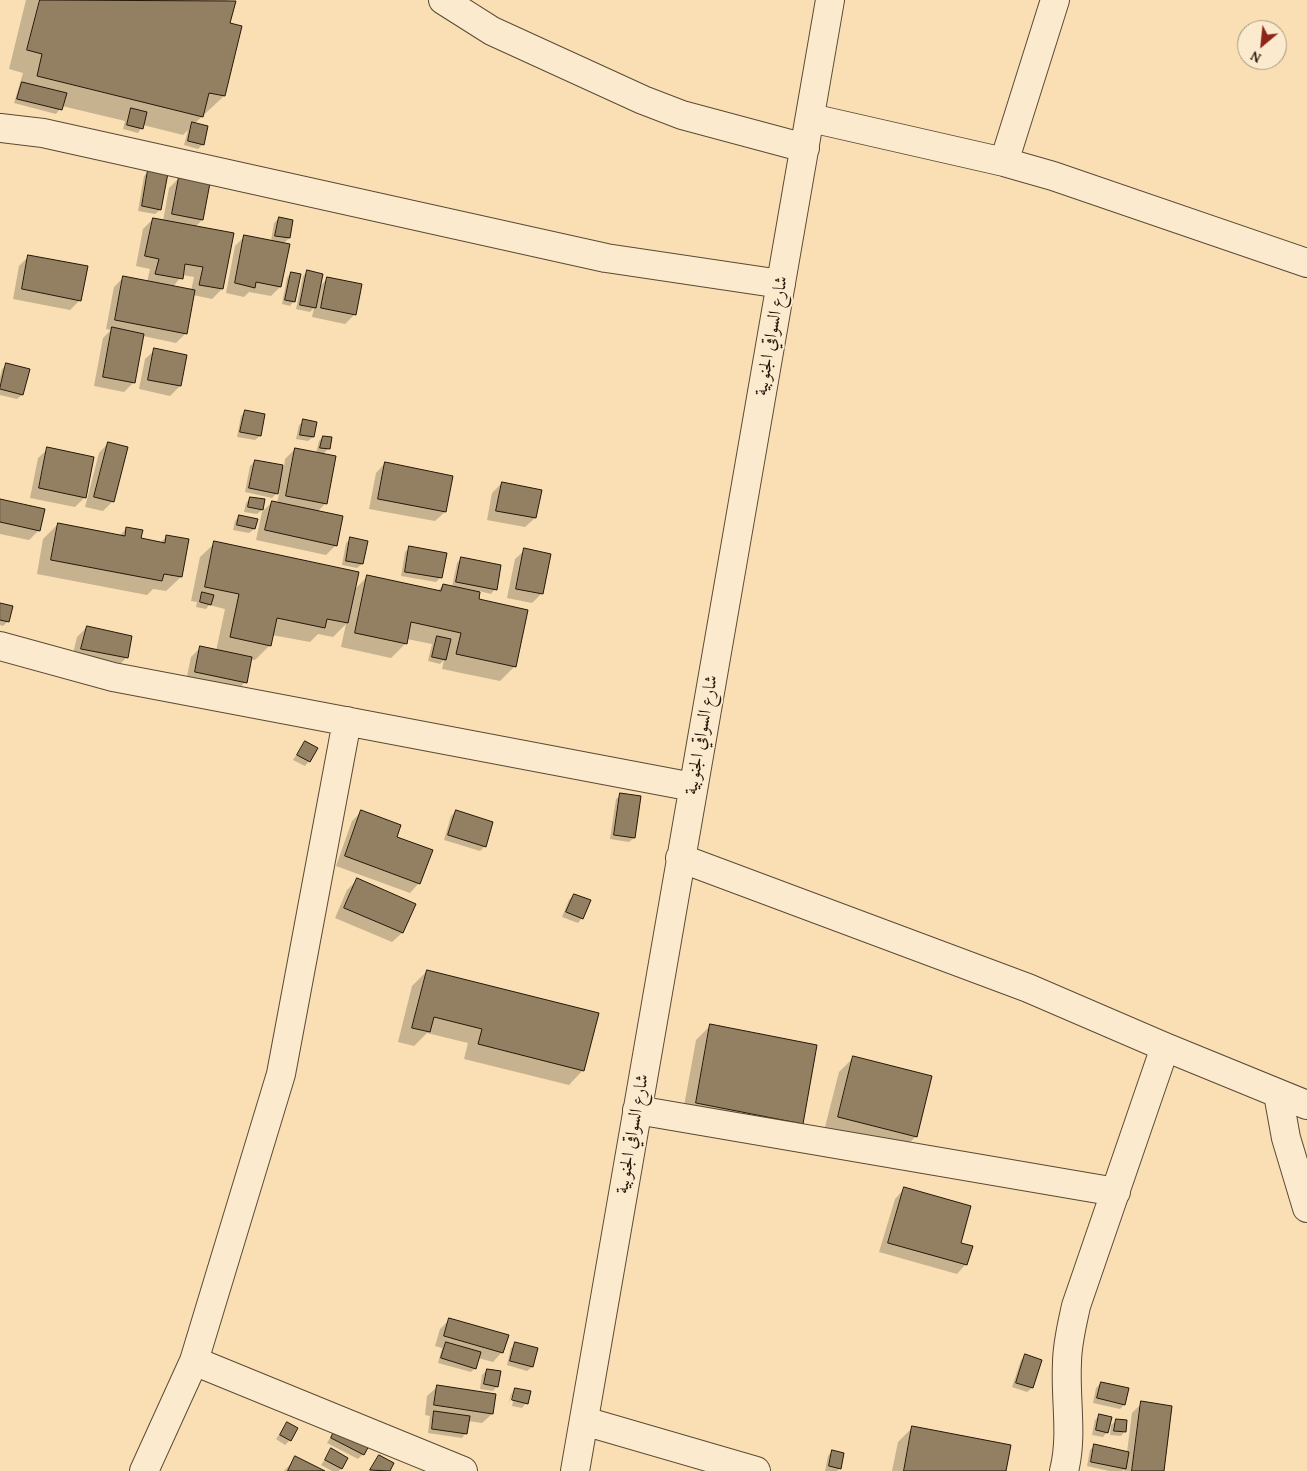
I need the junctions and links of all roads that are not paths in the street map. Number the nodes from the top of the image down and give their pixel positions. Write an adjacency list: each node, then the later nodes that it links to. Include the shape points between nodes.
1 (443, 0): 6 (street, via 492,31 643,100 682,115)
2 (830, 0): 4 (street, شارع السواقي الجنوبية)
3 (1056, 0): 7 (street)
4 (810, 118): 6 (street, شارع السواقي الجنوبية); 7 (street)
5 (0, 128): 9 (street, via 43,133 606,258)
6 (805, 148): 9 (street, شارع السواقي الجنوبية)
7 (1004, 162): 8 (street)
8 (1307, 264)
9 (781, 284): 12 (street, شارع السواقي الجنوبية)
10 (0, 646): 11 (street, via 113,677)
11 (346, 721): 12 (street); 20 (street, via 281,1074)
12 (693, 787): 13 (street, شارع السواقي الجنوبية)
13 (680, 858): 14 (street, via 1028,988); 17 (street, شارع السواقي الجنوبية)
14 (1165, 1047): 15 (street); 18 (street)
15 (1278, 1094): 16 (street); 19 (street, via 1286,1138)
16 (1307, 1104)
17 (637, 1110): 18 (street); 21 (street, شارع السواقي الجنوبية)
18 (1116, 1192): 26 (street, via 1076,1306 1069,1337 1066,1363 1068,1434)
19 (1307, 1208)
20 (194, 1361): 22 (street); 23 (street)
21 (584, 1421): 24 (street, شارع السواقي الجنوبية); 25 (street)
22 (144, 1471)
23 (463, 1471)
24 (575, 1471)
25 (756, 1471)
26 (1064, 1471)

